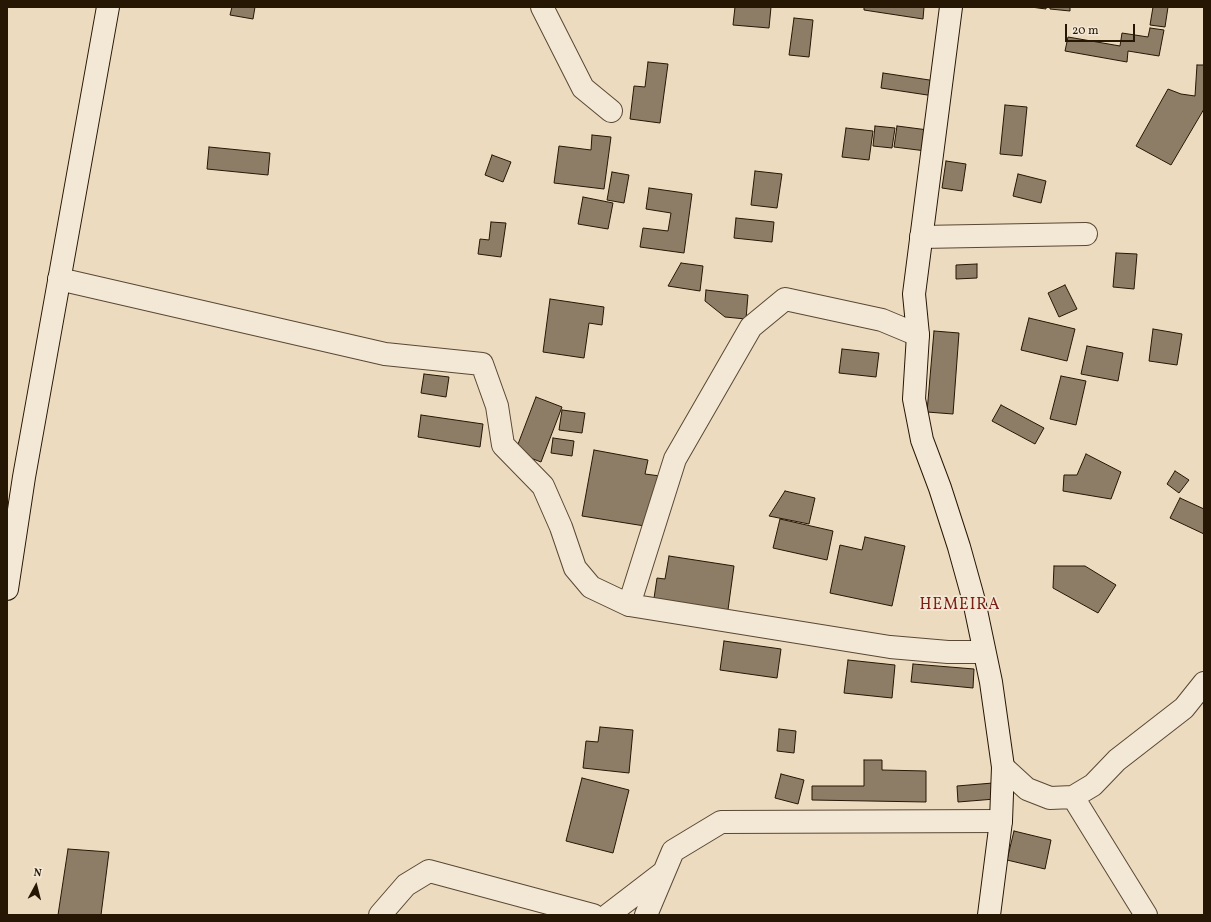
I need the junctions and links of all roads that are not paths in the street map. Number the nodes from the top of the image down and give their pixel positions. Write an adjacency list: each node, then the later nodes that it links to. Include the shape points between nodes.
1 (108, 7): 7 (street)
2 (542, 7): 4 (street, via 583,88)
3 (951, 7): 6 (street)
4 (611, 111)
5 (1086, 234): 6 (street)
6 (921, 237): 8 (street, via 914,294)
7 (59, 279): 9 (street); 10 (street, via 385,354 482,364 497,406 503,445 543,486 575,568 591,588)
8 (918, 335): 10 (street, via 882,320 785,299 751,327 675,459); 11 (street, via 914,399 922,440 960,547)
9 (7, 589)
10 (629, 605): 11 (street, via 890,647)
11 (984, 652): 14 (street, via 991,682)
12 (1204, 683): 13 (street)
13 (1194, 709): 15 (street, via 1116,760 1093,785)
14 (1002, 768): 15 (street, via 1027,789 1050,798); 16 (street)
15 (1073, 796): 23 (street)
16 (1001, 821): 17 (street, via 721,822 673,852); 22 (street)
17 (664, 872): 20 (street); 21 (street)
18 (380, 915): 19 (street, via 406,885 429,871)
19 (593, 915)
20 (608, 915)
21 (646, 915)
22 (989, 915)
23 (1146, 915)

